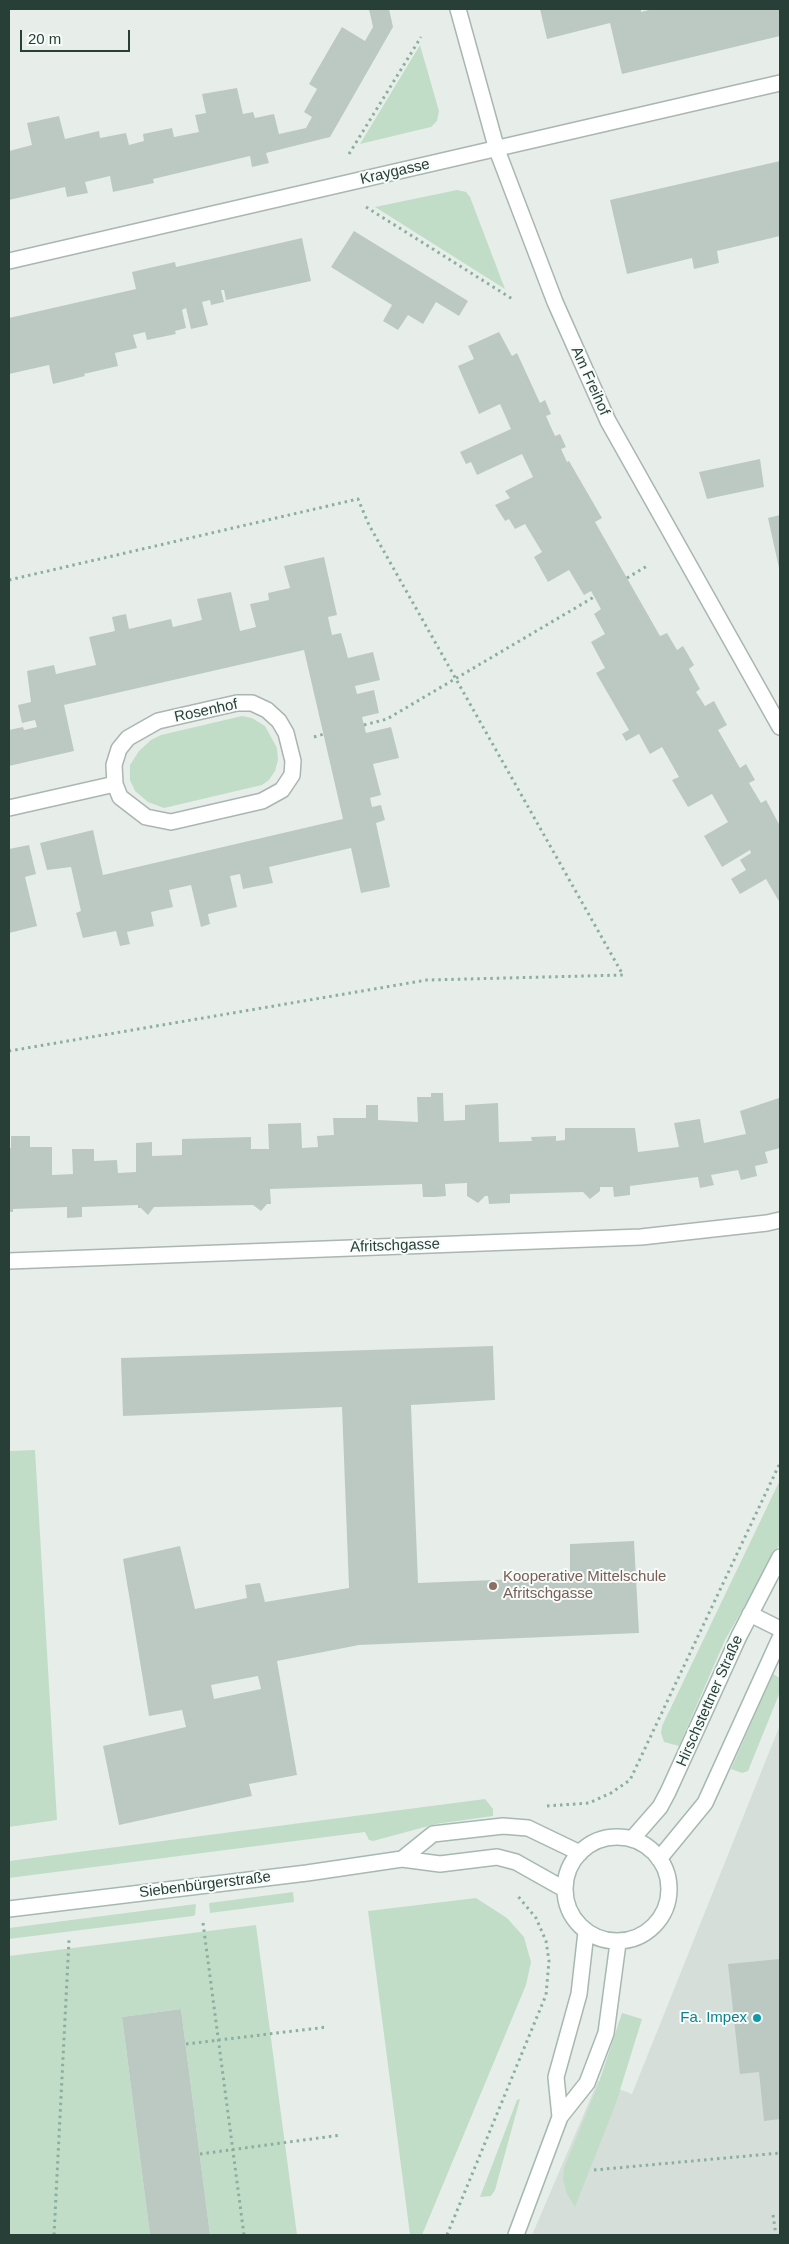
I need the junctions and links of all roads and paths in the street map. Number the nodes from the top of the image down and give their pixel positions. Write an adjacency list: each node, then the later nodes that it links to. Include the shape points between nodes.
1 (458, 9): 4 (street, Am Freihof)
2 (421, 37): 5 (path)
3 (780, 83): 4 (street, Kraygasse)
4 (497, 150): 7 (street, Kraygasse); 15 (street, Am Freihof, via 554,302 608,421)
5 (349, 154)
6 (362, 206): 8 (path)
7 (9, 261)
8 (514, 300)
9 (647, 566): 10 (path)
10 (627, 578)
11 (9, 580): 13 (path, via 358,499 369,526)
12 (594, 597): 13 (path)
13 (455, 678): 14 (path, via 387,719); 18 (path, via 623,975 427,980)
14 (364, 725)
15 (780, 727)
16 (115, 784): 16 (street, Rosenhof, via 120,797 131,807 146,817 172,822 272,797 292,776 293,761 286,732 279,720 252,703 237,703 158,722 128,738 114,765); 17 (street)
17 (9, 808)
18 (9, 1051)
19 (780, 1220): 20 (street, Afritschgasse, via 641,1237)
20 (9, 1261)
21 (780, 1463): 26 (path, via 630,1780 589,1803)
22 (780, 1558): 23 (street, Hirschstettner Straße)
23 (750, 1614): 24 (street); 27 (street, Hirschstettner Straße, via 668,1792 660,1807)
24 (780, 1630)
25 (780, 1638): 30 (street, via 705,1802)
26 (540, 1806)
27 (632, 1839): 28 (street, via 611,1838 591,1844); 30 (street)
28 (580, 1853): 29 (street, via 528,1828 503,1826 433,1834); 32 (street, via 567,1871)
29 (402, 1859): 32 (street, Siebenbürgerstraße, via 440,1864 497,1857 516,1862); 33 (street, Siebenbürgerstraße)
30 (659, 1859): 37 (street, via 668,1880 668,1903 658,1923 640,1937)
31 (513, 1887): 50 (path, via 536,1918 546,1941 549,1961 546,1995)
32 (564, 1889): 35 (street, via 570,1912)
33 (9, 1908)
34 (203, 1923): 39 (path)
35 (586, 1932): 37 (street); 41 (street, via 579,1994 556,2077)
36 (69, 1940): 48 (path)
37 (618, 1943): 41 (street, via 606,2033 588,2083)
38 (327, 2027): 39 (path)
39 (219, 2041): 40 (path); 43 (path)
40 (186, 2044)
41 (560, 2117): 51 (street)
42 (341, 2135): 43 (path)
43 (233, 2150): 45 (path); 49 (path)
44 (780, 2153): 46 (path)
45 (200, 2154)
46 (594, 2170)
47 (773, 2215): 52 (path)
48 (54, 2235)
49 (244, 2235)
50 (448, 2235)
51 (516, 2235)
52 (776, 2235)

